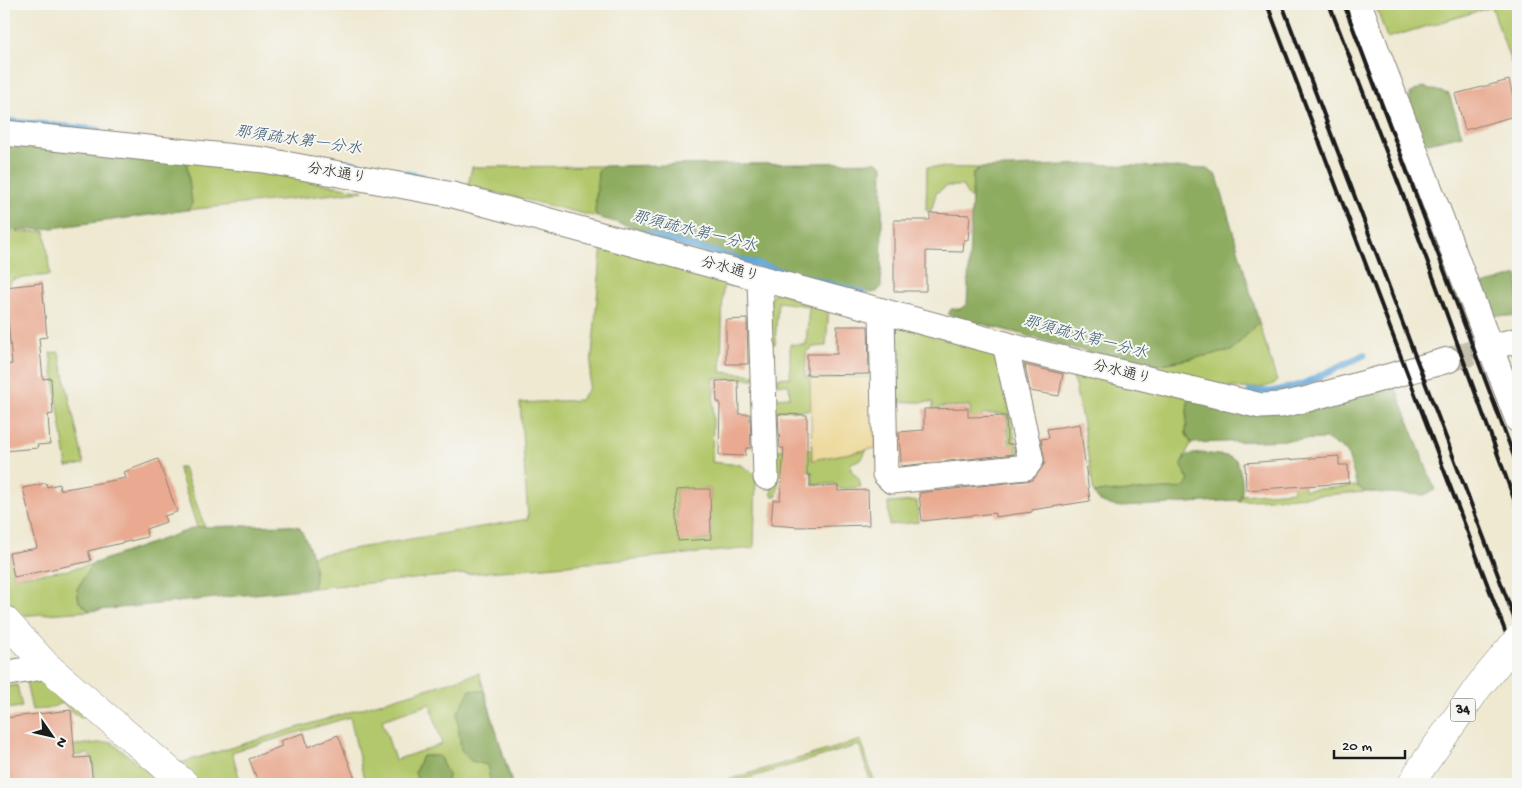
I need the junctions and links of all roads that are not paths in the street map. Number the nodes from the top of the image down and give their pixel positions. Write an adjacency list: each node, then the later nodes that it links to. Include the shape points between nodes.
1 (1359, 4): 7 (street)
2 (4, 133): 3 (street, 分水通り, via 263,160 419,188)
3 (760, 278): 4 (street, 分水通り); 10 (street)
4 (882, 311): 6 (street, 分水通り); 6 (street, via 885,474 892,481 1026,466 1031,460)
5 (1518, 340): 7 (street)
6 (1005, 344): 8 (street, 分水通り, via 1261,406 1304,400)
7 (1487, 348): 9 (street)
8 (1448, 360)
9 (1518, 420)
10 (766, 478)
11 (4, 619): 13 (street)
12 (1518, 639): 16 (street, 34, bridge, via 1474,693)
13 (47, 666): 14 (street); 15 (street)
14 (4, 674)
15 (185, 784)
16 (1412, 784)

